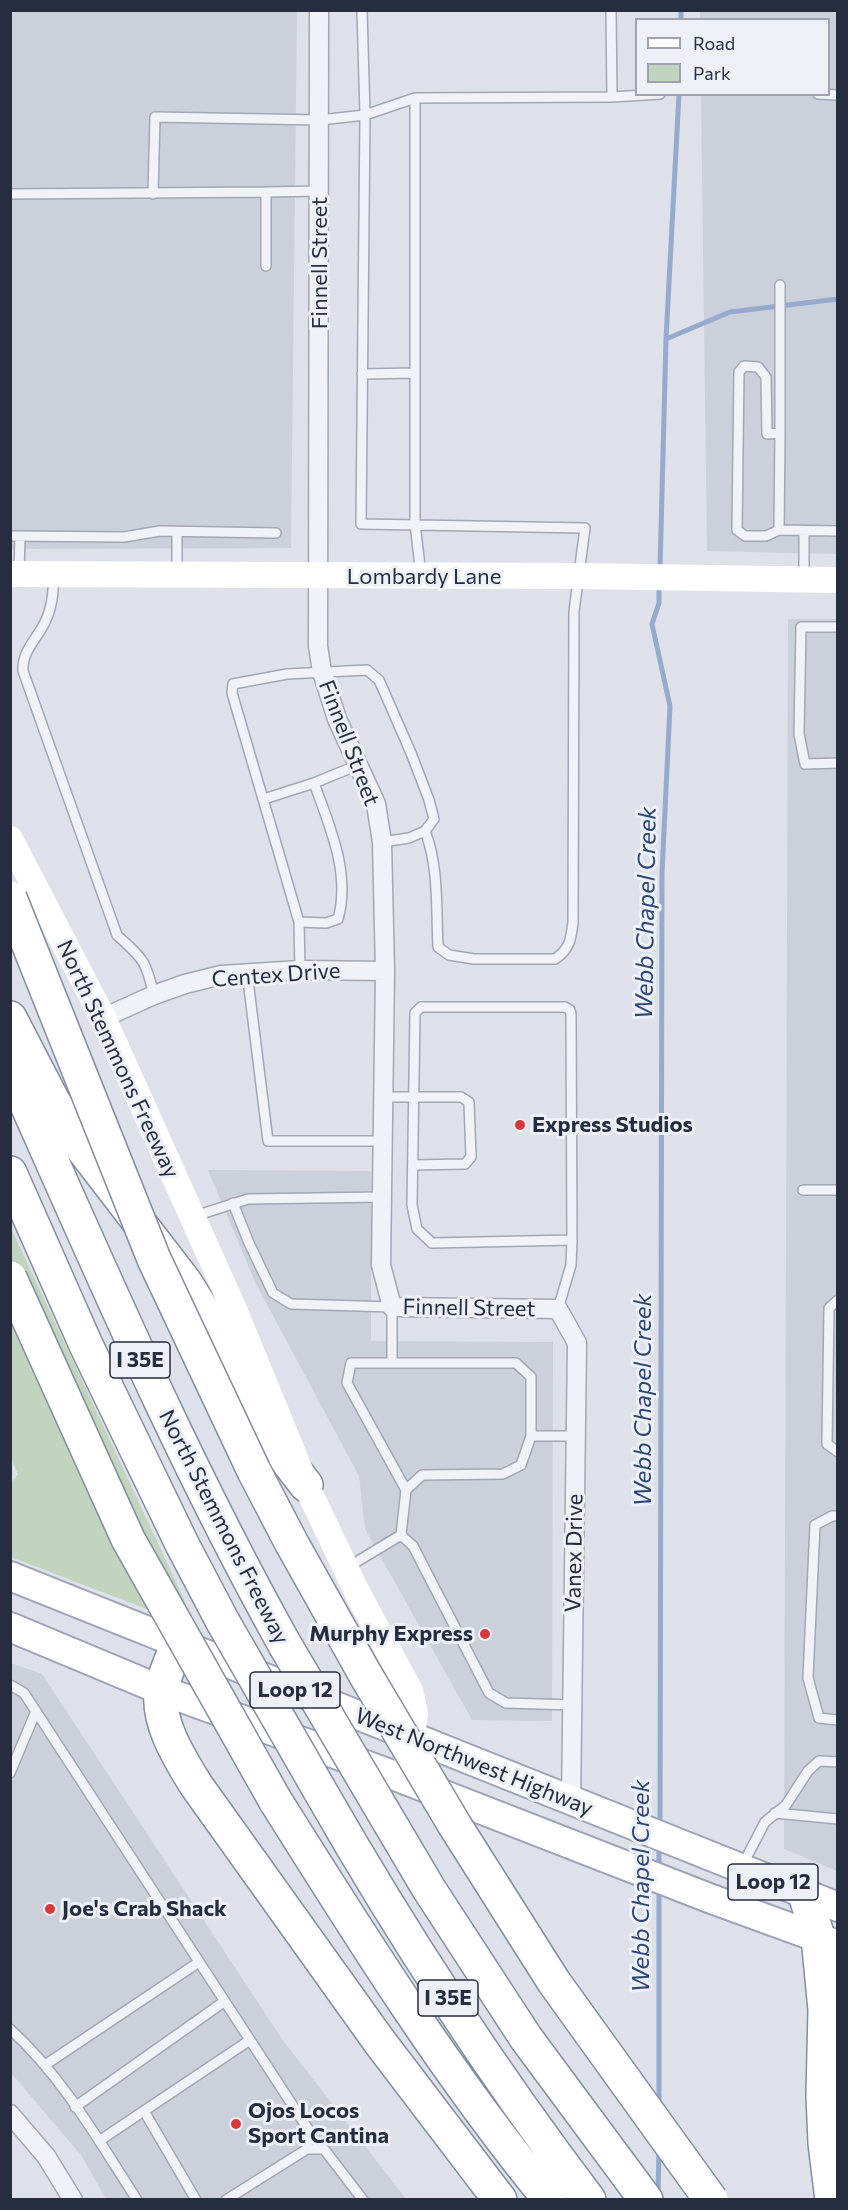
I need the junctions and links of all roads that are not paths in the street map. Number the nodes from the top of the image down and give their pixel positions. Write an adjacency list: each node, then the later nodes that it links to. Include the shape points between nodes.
1 (319, 10): 8 (street, Finnell Street)
2 (362, 10): 7 (lane)
3 (611, 10): 5 (lane)
4 (635, 95): 5 (lane)
5 (612, 97): 6 (lane)
6 (415, 98): 7 (lane); 15 (lane)
7 (364, 115): 8 (lane); 16 (lane)
8 (320, 120): 9 (street, Finnell Street); 12 (lane, via 155,117)
9 (320, 191): 10 (lane); 29 (street, Finnell Street)
10 (266, 192): 12 (lane); 13 (lane)
11 (10, 194): 12 (lane)
12 (153, 194)
13 (266, 266)
14 (780, 285): 17 (lane)
15 (415, 373): 16 (lane); 18 (lane)
16 (362, 374): 18 (lane, via 361,524)
17 (780, 433): 19 (lane); 19 (lane, via 767,434 766,377 758,367 744,366 739,372 737,530 745,536 766,537)
18 (415, 524): 28 (lane, via 585,528); 30 (lane)
19 (779, 530): 21 (lane)
20 (177, 531): 23 (lane); 24 (lane, via 124,537); 27 (lane)
21 (804, 531): 22 (lane); 31 (lane)
22 (837, 531)
23 (276, 533)
24 (15, 536): 25 (lane)
25 (15, 574): 26 (main road, Lombardy Lane)
26 (54, 575): 27 (main road, Lombardy Lane); 47 (lane, via 50,612 27,651 23,671 117,935 141,956)
27 (177, 576): 29 (main road, Lombardy Lane)
28 (580, 576): 30 (main road, Lombardy Lane); 31 (main road, Lombardy Lane); 39 (lane, via 574,611 573,922 571,942 565,952 555,958 474,959 449,955 438,947 432,848)
29 (318, 577): 30 (main road, Lombardy Lane); 34 (street, Finnell Street)
30 (421, 577)
31 (804, 580): 32 (main road, Lombardy Lane)
32 (837, 580)
33 (837, 627): 35 (lane, via 801,627 799,734 805,764)
34 (322, 672): 36 (street, Finnell Street); 38 (lane, via 233,684 232,693); 39 (lane, via 367,670 379,681 429,800 434,819)
35 (837, 763)
36 (358, 765): 37 (lane); 41 (street, Finnell Street, via 376,804)
37 (314, 783): 38 (lane); 43 (lane, via 337,845 342,903 338,919 326,923)
38 (264, 799): 43 (lane)
39 (425, 831): 41 (lane)
40 (10, 839): 49 (main road, North Stemmons Freeway)
41 (382, 842): 45 (street, Finnell Street)
42 (10, 897): 114 (highway, bridge, via 154,1259 291,1542 376,1694 554,1982)
43 (299, 922): 44 (lane)
44 (300, 970): 45 (street, Centex Drive); 46 (street, Centex Drive)
45 (385, 971): 51 (street, Finnell Street)
46 (247, 972): 47 (street, Centex Drive, via 221,975); 53 (lane, via 268,1142)
47 (154, 995): 49 (street, Centex Drive)
48 (10, 1018): 70 (highway, via 79,1144 184,1282 214,1328 261,1427)
49 (103, 1018): 60 (main road, North Stemmons Freeway)
50 (10, 1067): 113 (highway, North Stemmons Freeway / I 35E, bridge, via 150,1381 212,1510 285,1645 429,1889 526,2038)
51 (383, 1096): 52 (lane); 53 (street, Finnell Street)
52 (414, 1096): 54 (lane); 54 (lane, via 461,1097 469,1102 471,1157 465,1164); 61 (lane, via 417,1008 570,1010)
53 (382, 1141): 58 (street, Finnell Street)
54 (413, 1165): 61 (lane, via 412,1205 417,1229 432,1243)
55 (10, 1173): 112 (highway, North Stemmons Freeway / I 35E, bridge, via 86,1345 223,1622 350,1843 439,1984)
56 (803, 1190): 57 (lane)
57 (837, 1190)
58 (382, 1197): 59 (lane, via 248,1199); 64 (street, Finnell Street, via 381,1264)
59 (233, 1203): 60 (lane); 64 (lane, via 273,1293 291,1304)
60 (193, 1216): 70 (main road, North Stemmons Freeway)
61 (572, 1240): 65 (lane, via 572,1265)
62 (10, 1278): 111 (highway, bridge, via 128,1539 275,1800 437,2050)
63 (837, 1300): 69 (lane, via 829,1308 827,1444)
64 (392, 1307): 65 (street, Finnell Street); 66 (lane)
65 (558, 1310): 68 (street, Vanex Drive, via 577,1343)
66 (392, 1363): 67 (lane, via 516,1363 531,1377); 71 (lane, via 351,1363 347,1383)
67 (531, 1436): 68 (lane); 71 (lane, via 521,1465 503,1474 423,1475)
68 (576, 1436): 80 (street, Vanex Drive)
69 (837, 1452)
70 (306, 1485): 74 (main road, North Stemmons Freeway)
71 (406, 1490): 73 (lane)
72 (837, 1516): 82 (lane, via 815,1525 808,1678 819,1718)
73 (401, 1535): 74 (lane); 80 (lane, via 413,1546 489,1694 506,1703)
74 (346, 1569): 83 (main road, North Stemmons Freeway, via 410,1691 415,1713)
75 (10, 1576): 77 (main road, West Northwest Highway / Loop 12)
76 (10, 1627): 79 (main road, West Northwest Highway / Loop 12)
77 (178, 1644): 79 (highway); 83 (main road, West Northwest Highway / Loop 12)
78 (10, 1685): 81 (lane, via 24,1693)
79 (161, 1690): 86 (main road, West Northwest Highway / Loop 12); 110 (highway, via 166,1729 196,1785 379,2041)
80 (573, 1705): 87 (street, Vanex Drive)
81 (36, 1711): 85 (lane); 94 (lane)
82 (837, 1720)
83 (412, 1736): 86 (main road, North Stemmons Freeway); 87 (main road, West Northwest Highway / Loop 12)
84 (837, 1762): 88 (lane, via 819,1761)
85 (10, 1773)
86 (398, 1777): 93 (main road, West Northwest Highway / Loop 12)
87 (572, 1802): 90 (main road, West Northwest Highway / Loop 12)
88 (775, 1814): 89 (lane); 90 (lane, via 765,1822)
89 (837, 1820)
90 (741, 1869): 91 (main road, West Northwest Highway / Loop 12)
91 (805, 1894): 92 (main road, West Northwest Highway / Loop 12); 93 (highway)
92 (837, 1907)
93 (828, 1941): 95 (highway)
94 (199, 1962): 96 (lane); 99 (lane)
95 (831, 2000): 115 (highway, via 823,2096)
96 (225, 2001): 98 (lane); 100 (lane)
97 (10, 2028): 99 (lane)
98 (250, 2040): 101 (lane); 104 (lane, via 308,2128)
99 (45, 2065): 100 (lane)
100 (75, 2107): 103 (lane)
101 (144, 2111): 103 (lane); 107 (lane)
102 (10, 2115): 105 (street, via 46,2156)
103 (99, 2141): 106 (lane)
104 (307, 2149): 108 (lane); 109 (lane, via 324,2149)
105 (73, 2199)
106 (137, 2199)
107 (196, 2199)
108 (226, 2199)
109 (363, 2199)
110 (500, 2199)
111 (550, 2199)
112 (590, 2199)
113 (646, 2199)
114 (711, 2199)
115 (832, 2199)

